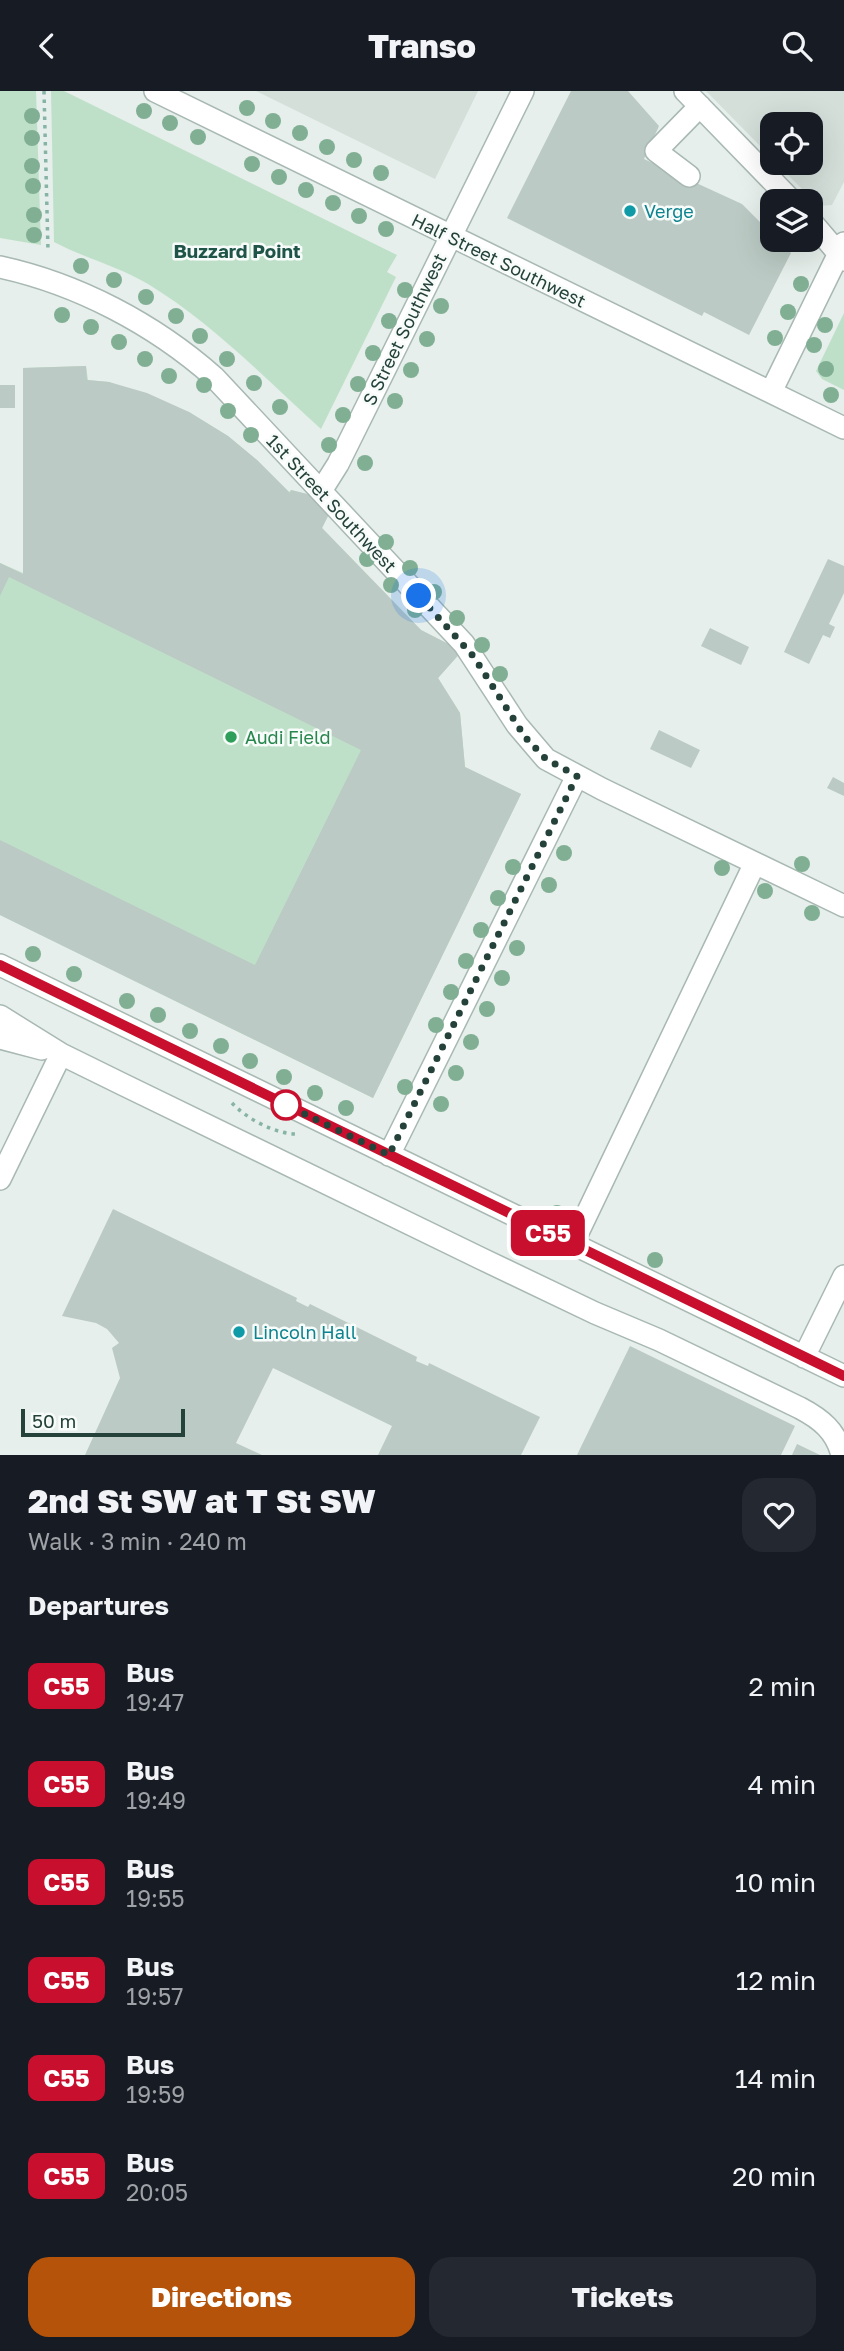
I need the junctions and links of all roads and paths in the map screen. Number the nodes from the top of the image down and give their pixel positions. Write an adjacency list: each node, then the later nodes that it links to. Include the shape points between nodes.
1 (44, 91): 9 (path)
2 (155, 91): 8 (street, Half Street Southwest)
3 (523, 91): 8 (street, S Street Southwest)
4 (692, 98): 5 (street, via 656,151); 6 (street)
5 (689, 176)
6 (780, 189)
7 (823, 233): 10 (street)
8 (451, 236): 12 (street, Half Street Southwest); 14 (street, S Street Southwest)
9 (48, 251)
10 (842, 252): 12 (street)
11 (0, 267): 14 (street, 1st Street Southwest, via 64,285 172,343 214,377)
12 (771, 392): 13 (street, Half Street Southwest)
13 (844, 428)
14 (321, 491): 15 (street, 1st Street Southwest, via 464,644 525,737 546,759)
15 (577, 776): 16 (street, 1st Street Southwest); 22 (street)
16 (755, 863): 17 (street, 1st Street Southwest); 24 (street)
17 (844, 906)
18 (0, 965): 22 (street)
19 (0, 1016): 21 (street)
20 (0, 1038): 21 (street)
21 (61, 1054): 23 (street); 28 (street, via 800,1408 832,1431)
22 (389, 1155): 24 (street)
23 (0, 1179)
24 (572, 1245): 26 (street)
25 (844, 1276): 26 (street)
26 (804, 1357): 27 (street)
27 (844, 1376)
28 (842, 1455)

